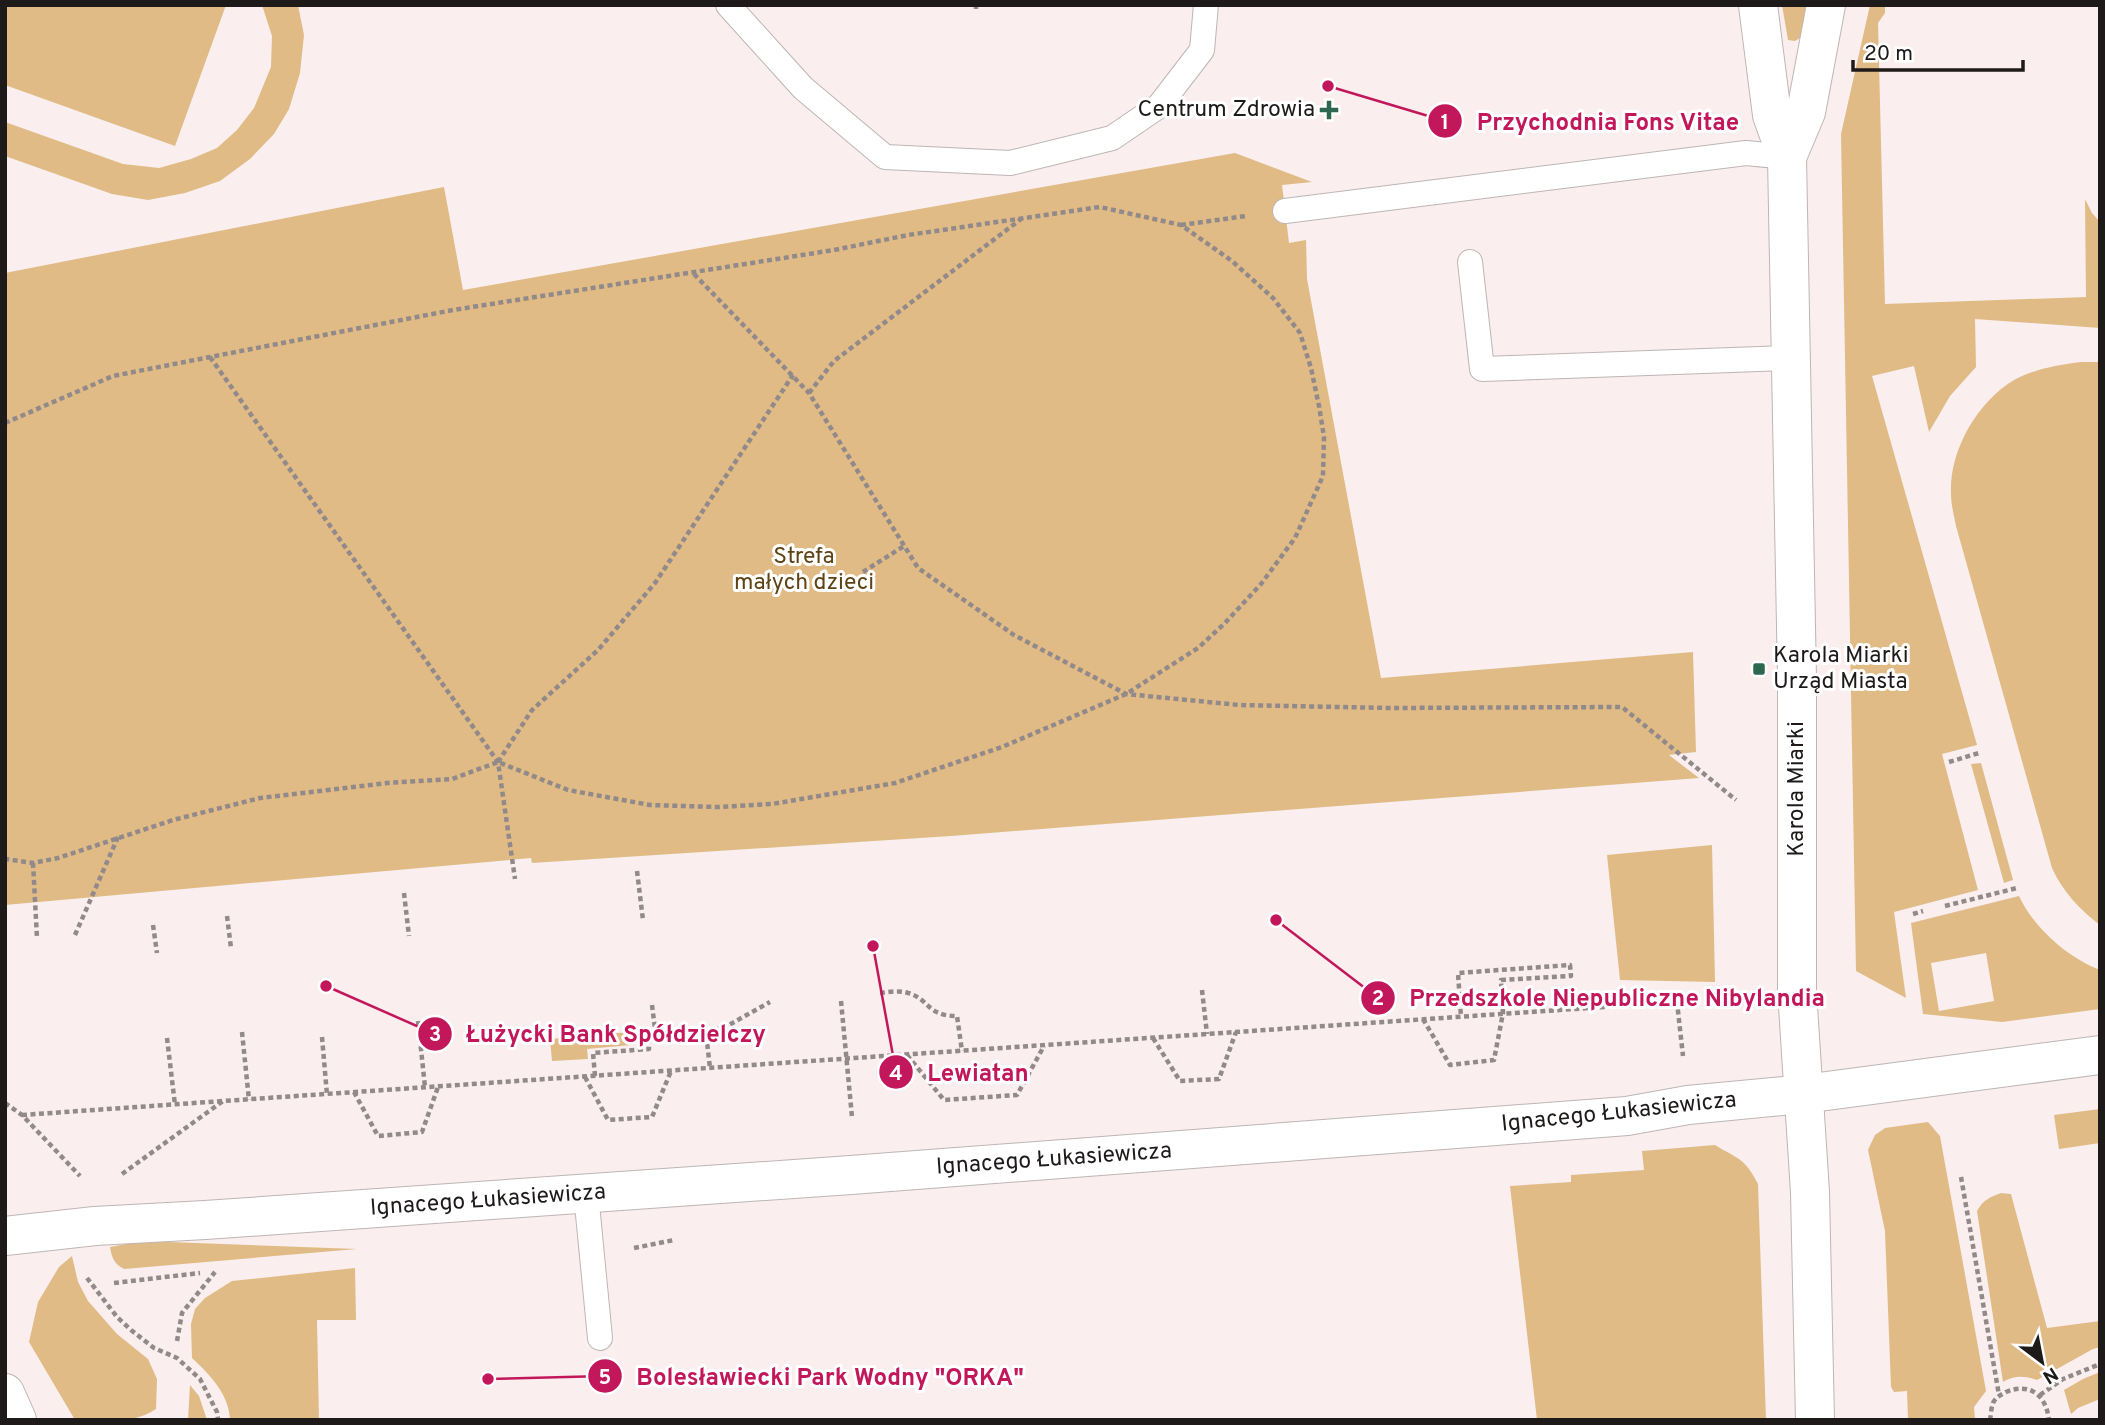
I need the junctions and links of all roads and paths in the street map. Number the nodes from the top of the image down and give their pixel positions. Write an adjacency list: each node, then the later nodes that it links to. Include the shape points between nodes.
1 (728, 5): 2 (lane, via 803,88 886,157 1010,163 1112,138 1158,106 1202,50)
2 (1206, 5)
3 (1758, 5): 5 (street, Karola Miarki, via 1772,115)
4 (1826, 5): 5 (street, Karola Miarki, via 1806,113)
5 (1787, 157): 6 (lane, via 1746,153); 12 (street, Karola Miarki)
6 (1285, 211): 8 (path)
7 (1023, 217): 8 (path, via 1100,207); 10 (path); 14 (path, via 834,361)
8 (1181, 225): 18 (path, via 1273,298 1300,333 1324,437 1323,476 1295,538 1261,584 1198,648)
9 (1469, 262): 12 (lane, via 1482,369)
10 (694, 273): 11 (path, via 453,310); 13 (path)
11 (210, 357): 15 (path, via 113,376); 20 (path)
12 (1789, 358): 72 (street, Karola Miarki, via 1797,691 1797,991)
13 (793, 374): 14 (path); 20 (path, via 656,583 598,650 532,710)
14 (809, 393): 16 (path)
15 (5, 423)
16 (904, 546): 17 (path); 18 (path, via 918,568 1013,635)
17 (863, 572)
18 (1126, 694): 20 (path, via 1002,747 895,783 772,804 650,805 568,789); 22 (path, via 1239,705 1622,707)
19 (1979, 753): 21 (path)
20 (498, 762): 23 (path, via 452,779 260,798); 27 (path)
21 (1949, 762)
22 (1736, 800)
23 (118, 837): 25 (path); 36 (path)
24 (5, 859): 25 (path)
25 (33, 863): 38 (path)
26 (637, 871): 34 (path)
27 (515, 879)
28 (2017, 888): 30 (path)
29 (404, 892): 37 (path)
30 (1945, 906)
31 (1923, 911): 32 (path)
32 (1913, 914)
33 (227, 916): 39 (path)
34 (643, 920)
35 (153, 925): 40 (path)
36 (75, 935)
37 (409, 936)
38 (37, 938)
39 (231, 948)
40 (157, 953)
41 (1202, 990): 53 (path)
42 (880, 993): 59 (path, via 911,993 935,1012 957,1016)
43 (841, 1001): 62 (path)
44 (769, 1002): 52 (path)
45 (652, 1005): 55 (path)
46 (1503, 1013): 47 (path); 47 (path, via 1502,980 1571,975 1570,965 1458,972); 48 (path, via 1494,1060 1450,1065); 63 (path, via 1677,1002)
47 (1461, 1017): 48 (path)
48 (1423, 1019): 51 (path)
49 (418, 1021): 68 (path)
50 (242, 1032): 73 (path)
51 (1236, 1032): 53 (path); 57 (path, via 1219,1079 1180,1081)
52 (706, 1033): 55 (path); 64 (path)
53 (1207, 1034): 57 (path)
54 (322, 1037): 71 (path)
55 (656, 1037): 66 (path, via 649,1038 649,1049 593,1054)
56 (167, 1038): 76 (path)
57 (1153, 1038): 58 (path)
58 (1044, 1045): 59 (path); 60 (path, via 1017,1095 944,1100)
59 (962, 1051): 60 (path)
60 (907, 1054): 62 (path)
61 (2100, 1055): 72 (street, Ignacego Łukasiewicza)
62 (845, 1059): 64 (path); 78 (path)
63 (1683, 1062)
64 (710, 1068): 65 (path)
65 (671, 1071): 66 (path); 67 (path, via 653,1117 608,1120)
66 (595, 1076): 67 (path)
67 (584, 1077): 69 (path)
68 (425, 1087): 69 (path); 70 (path)
69 (438, 1087): 70 (path, via 422,1132 379,1136)
70 (354, 1092): 71 (path)
71 (327, 1094): 73 (path)
72 (1804, 1094): 82 (street, Ignacego Łukasiewicza, via 1627,1116); 94 (street, Karola Miarki)
73 (249, 1100): 74 (path)
74 (223, 1101): 76 (path); 79 (path)
75 (5, 1102): 77 (path)
76 (175, 1105): 77 (path)
77 (22, 1115): 81 (path)
78 (852, 1118)
79 (117, 1177)
80 (1961, 1177): 90 (path)
81 (87, 1182)
82 (586, 1194): 83 (street, Ignacego Łukasiewicza); 86 (lane)
83 (74, 1228): 84 (street, Ignacego Łukasiewicza); 93 (path, via 86,1277 99,1295 131,1330 177,1359 200,1380)
84 (5, 1236)
85 (215, 1272): 87 (path, via 182,1313)
86 (600, 1338)
87 (177, 1340)
88 (2100, 1364): 91 (path, via 2063,1379)
89 (5, 1393): 92 (street)
90 (1999, 1395): 91 (path, via 2016,1388); 95 (path)
91 (2040, 1395): 96 (path, via 2048,1406)
92 (17, 1420)
93 (218, 1420)
94 (1815, 1420)
95 (1990, 1420)
96 (2049, 1420)

